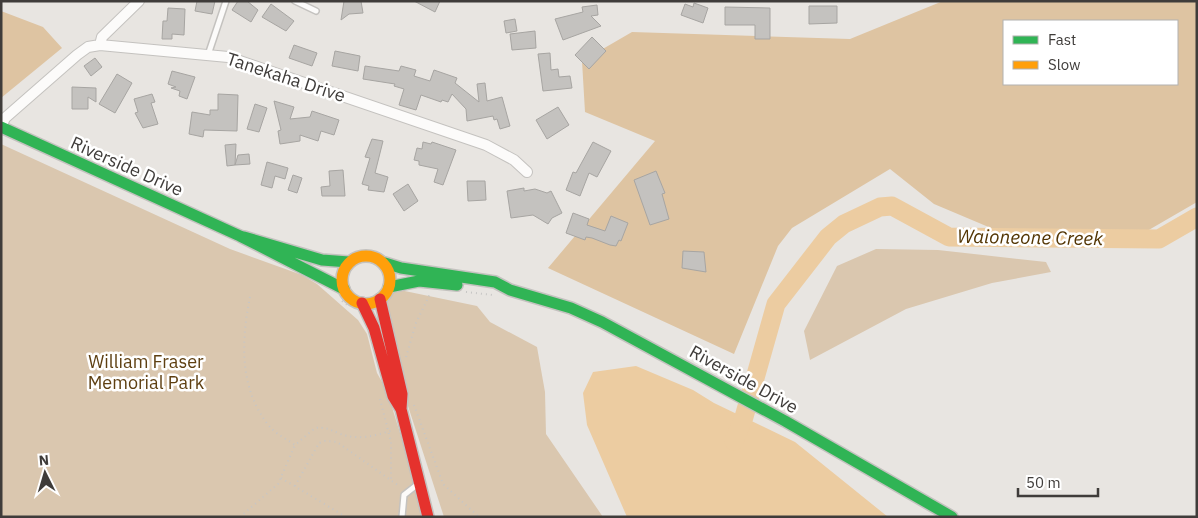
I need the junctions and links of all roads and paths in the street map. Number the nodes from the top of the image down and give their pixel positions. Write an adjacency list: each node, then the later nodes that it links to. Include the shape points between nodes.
1 (139, 1): 5 (street, via 105,33)
2 (226, 1): 6 (lane)
3 (295, 1): 4 (lane)
4 (316, 11)
5 (100, 45): 6 (street, Tanekaha Drive); 7 (street, Tanekaha Drive, via 88,47 77,55 5,118)
6 (208, 55): 8 (street, Tanekaha Drive, via 254,65 486,145 514,160)
7 (1, 127): 9 (main road, Riverside Drive)
8 (527, 172)
9 (240, 236): 10 (main road, Riverside Drive, via 262,239 327,262); 16 (main road, Riverside Drive, via 259,248 311,270)
10 (349, 262): 11 (main road, via 372,256); 16 (main road, via 342,278)
11 (385, 263): 12 (main road); 13 (main road, Riverside Drive, via 495,282)
12 (389, 287): 13 (main road, Riverside Drive, via 419,281 493,291); 19 (main road)
13 (510, 290): 36 (main road, Riverside Drive, via 571,308 602,322)
14 (459, 291): 17 (path)
15 (430, 293): 21 (path, via 416,323 403,371)
16 (342, 294): 20 (path); 20 (main road)
17 (496, 296)
18 (250, 298): 25 (path, via 243,330 247,378 256,406 271,428)
19 (380, 299): 20 (main road); 21 (main road)
20 (358, 307): 21 (main road, via 374,328)
21 (389, 378): 23 (main road); 24 (path, via 380,400)
22 (411, 398): 35 (path, via 443,484)
23 (405, 426): 24 (path); 28 (main road)
24 (389, 431): 25 (path, via 358,438 338,434 328,427 315,428); 27 (path)
25 (296, 445): 26 (path)
26 (281, 478): 29 (path); 31 (path)
27 (391, 480): 29 (path, via 336,442 325,441 319,444); 30 (path)
28 (420, 483): 33 (lane, via 404,495); 34 (main road)
29 (294, 486): 32 (path)
30 (399, 486)
31 (240, 517)
32 (346, 517)
33 (402, 517)
34 (428, 517)
35 (479, 517)
36 (952, 517)

